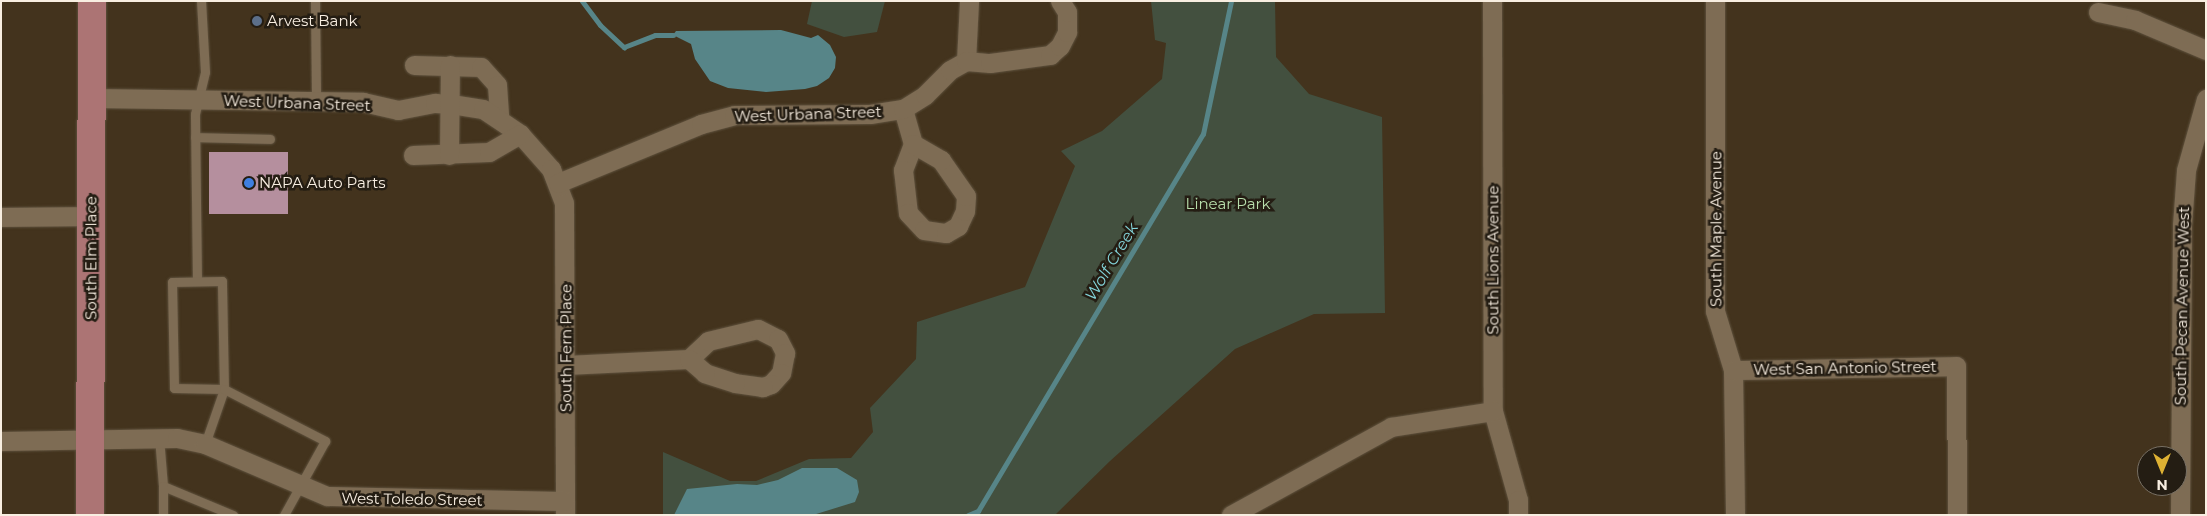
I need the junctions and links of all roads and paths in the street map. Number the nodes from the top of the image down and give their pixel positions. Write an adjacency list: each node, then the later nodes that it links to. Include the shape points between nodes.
1 (92, 1): 13 (main road, South Elm Place)
2 (201, 1): 15 (lane, via 205,72)
3 (315, 1): 16 (lane)
4 (969, 1): 10 (street)
5 (1060, 1): 10 (street, via 1067,12 1067,32 1060,46 1050,55 990,63)
6 (1492, 1): 34 (street, South Lions Avenue)
7 (1715, 1): 32 (street, South Maple Avenue, via 1715,311)
8 (2098, 12): 9 (street, via 2135,20)
9 (2206, 50)
10 (966, 61): 18 (street, West Urbana Street, via 950,70 925,94)
11 (414, 64): 12 (street)
12 (450, 64): 17 (street); 19 (street, via 472,64 488,71 498,92)
13 (92, 98): 15 (street, West Urbana Street); 27 (main road, South Elm Place)
14 (2206, 99): 50 (street, South Pecan Avenue West, via 2186,170)
15 (199, 100): 16 (street, West Urbana Street); 21 (lane)
16 (316, 101): 17 (street, West Urbana Street, via 363,102 398,110 434,103)
17 (451, 104): 19 (street, West Urbana Street, via 483,110); 25 (street)
18 (903, 109): 23 (street); 26 (street, West Urbana Street, via 870,114 734,116 701,124)
19 (499, 117): 20 (street, West Urbana Street)
20 (520, 134): 25 (street, via 489,152); 26 (street, West Urbana Street, via 543,158)
21 (195, 137): 22 (lane); 29 (lane)
22 (270, 139)
23 (914, 144): 23 (street, via 941,160 964,191 966,211 958,226 946,233 924,230 908,213 903,170)
24 (413, 155): 25 (street)
25 (449, 155)
26 (558, 182): 31 (street, South Fern Place, via 566,222)
27 (91, 216): 28 (street); 36 (main road, South Elm Place)
28 (1, 217)
29 (197, 281): 33 (lane, via 222,281); 33 (lane, via 172,282 174,388)
30 (689, 359): 30 (street, via 705,373 735,383 763,387 771,384 781,373 785,352 778,339 758,329 708,340); 31 (street)
31 (566, 365): 41 (street, South Fern Place)
32 (1733, 370): 48 (street, South Maple Avenue); 49 (street, West San Antonio Street, via 1956,366)
33 (224, 389): 38 (lane); 40 (lane, via 325,441)
34 (1493, 411): 46 (street, via 1391,427); 47 (street, South Lions Avenue, via 1518,500)
35 (159, 436): 36 (street, West Toledo Street); 38 (street, West Toledo Street); 39 (lane)
36 (90, 439): 37 (street, West Toledo Street); 42 (main road, South Elm Place)
37 (1, 441)
38 (205, 444): 40 (street, West Toledo Street)
39 (163, 486): 43 (lane); 44 (lane)
40 (298, 486): 41 (street, West Toledo Street, via 327,496 359,499); 45 (lane)
41 (565, 508)
42 (90, 515)
43 (163, 515)
44 (233, 515)
45 (284, 515)
46 (1231, 515)
47 (1518, 515)
48 (1735, 515)
49 (1957, 515)
50 (2180, 515)

